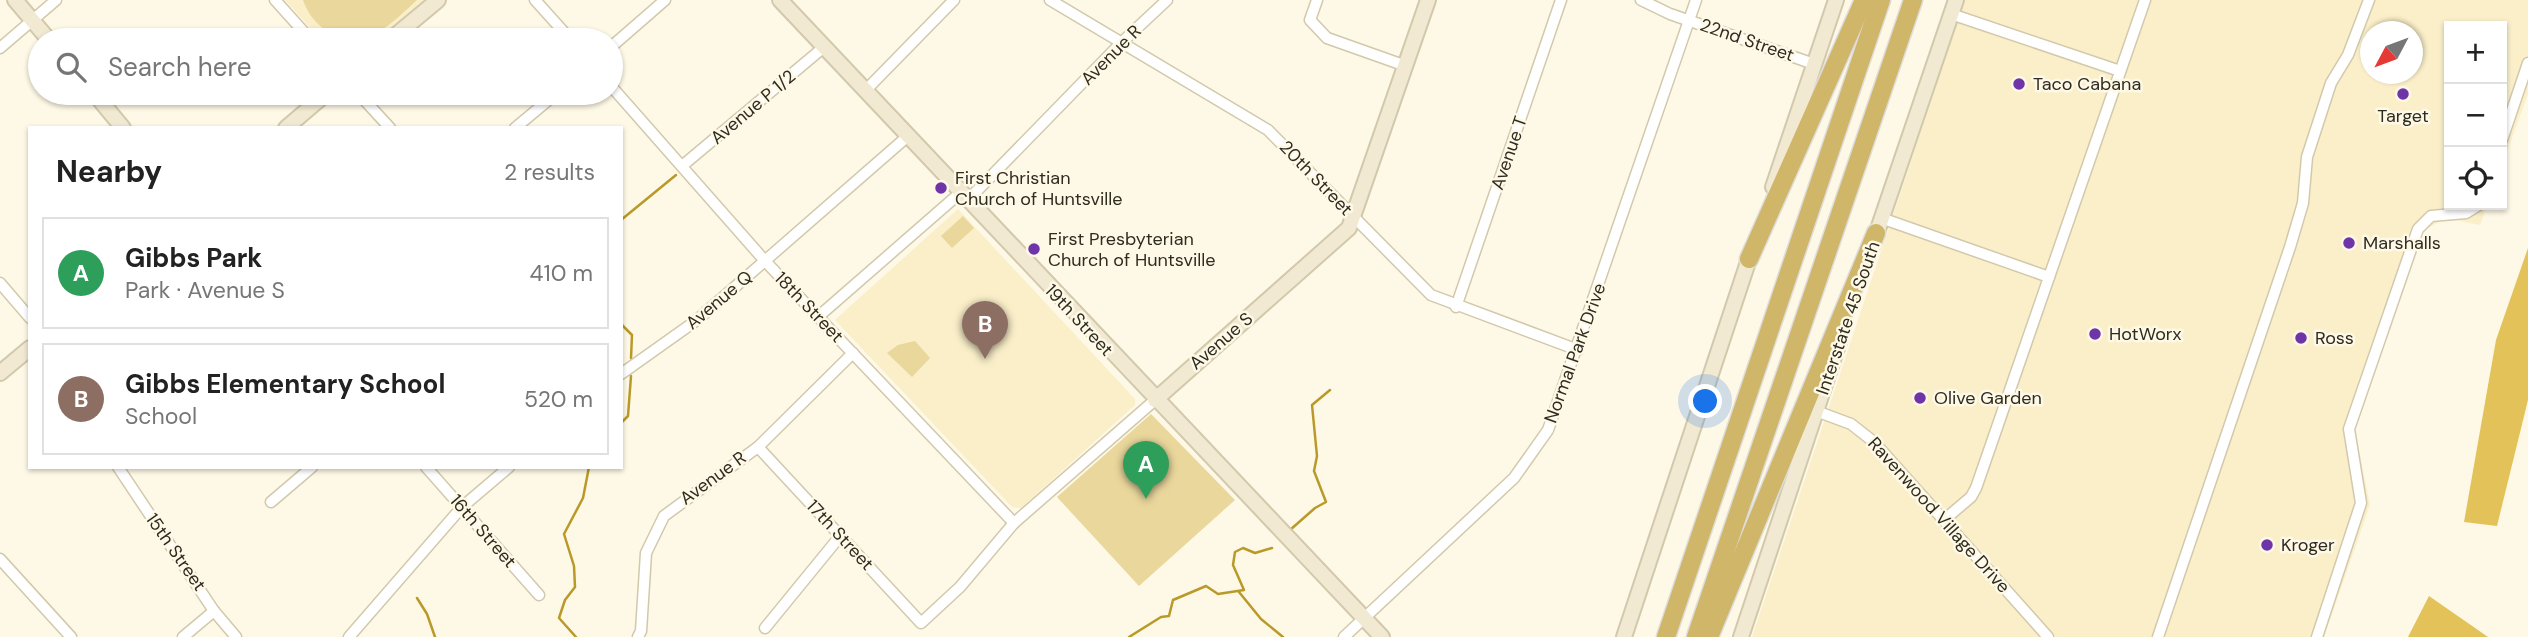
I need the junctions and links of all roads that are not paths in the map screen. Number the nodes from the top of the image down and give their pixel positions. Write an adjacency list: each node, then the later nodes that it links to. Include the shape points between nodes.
1 (15, 0): 24 (street)
2 (57, 0): 24 (street)
3 (275, 0): 26 (street)
4 (438, 0): 27 (street)
5 (535, 0): 28 (street)
6 (665, 0): 29 (street)
7 (780, 0): 31 (street, 19th Street)
8 (954, 0): 37 (street)
9 (1050, 0): 30 (street, 20th Street)
10 (1167, 0): 30 (street, Avenue R)
11 (1317, 0): 35 (street, via 1310,20 1327,38)
12 (1428, 0): 35 (street, Avenue S)
13 (1561, 0): 58 (street, Avenue T)
14 (1641, 0): 23 (street, 22nd Street)
15 (1696, 0): 23 (street, Normal Park Drive)
16 (1836, 0): 34 (street)
17 (1864, 0): 54 (highway)
18 (1881, 0): 92 (highway)
19 (1913, 0): 93 (highway)
20 (2145, 0): 36 (street)
21 (2369, 0): 97 (street, via 2352,47 2331,81 2307,157 2303,203 2290,247)
22 (1954, 7): 36 (street); 53 (street, Interstate 45 South)
23 (1690, 20): 34 (street, 22nd Street); 62 (street, Normal Park Drive)
24 (32, 21): 25 (street); 32 (street)
25 (38, 28)
26 (300, 28)
27 (404, 28)
28 (560, 28)
29 (623, 37)
30 (1121, 43): 50 (street, Avenue R); 52 (street, 20th Street, via 1268,130)
31 (824, 47): 37 (street, 19th Street); 49 (street, Avenue P 1/2)
32 (0, 48)
33 (2528, 63): 43 (street)
34 (1814, 64): 54 (street)
35 (1406, 66): 52 (street, Avenue S)
36 (2120, 71): 56 (street)
37 (865, 91): 48 (street, 19th Street)
38 (623, 100): 49 (street, 18th Street)
39 (104, 105): 44 (street)
40 (313, 105): 45 (street)
41 (369, 105): 46 (street)
42 (542, 105): 47 (street)
43 (2507, 125)
44 (121, 126)
45 (288, 126)
46 (388, 126)
47 (517, 126)
48 (908, 136): 50 (street, 19th Street); 55 (street, Avenue Q)
49 (682, 166): 55 (street, 18th Street)
50 (964, 197): 60 (street, Avenue R); 66 (street, 19th Street)
51 (2471, 210): 98 (street, via 2431,216 2418,229 2349,429 2361,503)
52 (1353, 216): 58 (street, 20th Street, via 1431,295); 66 (street, Avenue S, via 1349,228)
53 (1879, 225): 56 (street); 67 (street, Interstate 45 South); 94 (highway)
54 (1749, 259): 91 (street)
55 (765, 261): 60 (street, 18th Street); 65 (street, Avenue Q, via 697,320)
56 (2049, 277): 75 (street, via 1976,488)
57 (0, 283): 59 (street)
58 (1456, 307): 62 (street, 20th Street)
59 (28, 316)
60 (819, 316): 63 (street, 18th Street)
61 (28, 350): 64 (street)
62 (1578, 350): 81 (street, Normal Park Drive, via 1548,430 1527,462)
63 (853, 353): 68 (street, Avenue R); 76 (street, 18th Street)
64 (0, 373)
65 (623, 373)
66 (1154, 400): 76 (street, Avenue S); 81 (street, 19th Street)
67 (1816, 411): 75 (street, Ravenwood Village Drive, via 1864,433); 95 (street, Interstate 45 South)
68 (758, 447): 77 (street, 17th Street); 88 (street, Avenue R, via 664,516 646,553)
69 (119, 469): 80 (street, 15th Street)
70 (310, 469): 73 (street)
71 (428, 469): 74 (street, 16th Street)
72 (507, 469): 74 (street)
73 (271, 502)
74 (462, 507): 79 (street, 16th Street); 87 (street)
75 (1944, 520): 96 (street, Ravenwood Village Drive)
76 (1014, 523): 82 (street, Avenue S, via 960,587)
77 (841, 535): 82 (street, 17th Street); 83 (street)
78 (0, 559): 84 (street)
79 (539, 595)
80 (214, 611): 85 (street); 86 (street, 15th Street)
81 (1364, 619): 89 (street, Normal Park Drive); 90 (street, 19th Street)
82 (921, 624)
83 (765, 628)
84 (71, 637)
85 (183, 637)
86 (236, 637)
87 (349, 637)
88 (638, 637)
89 (1343, 637)
90 (1382, 637)
91 (1624, 637)
92 (1666, 637)
93 (1696, 637)
94 (1709, 637)
95 (1741, 637)
96 (2048, 637)
97 (2158, 637)
98 (2317, 637)

